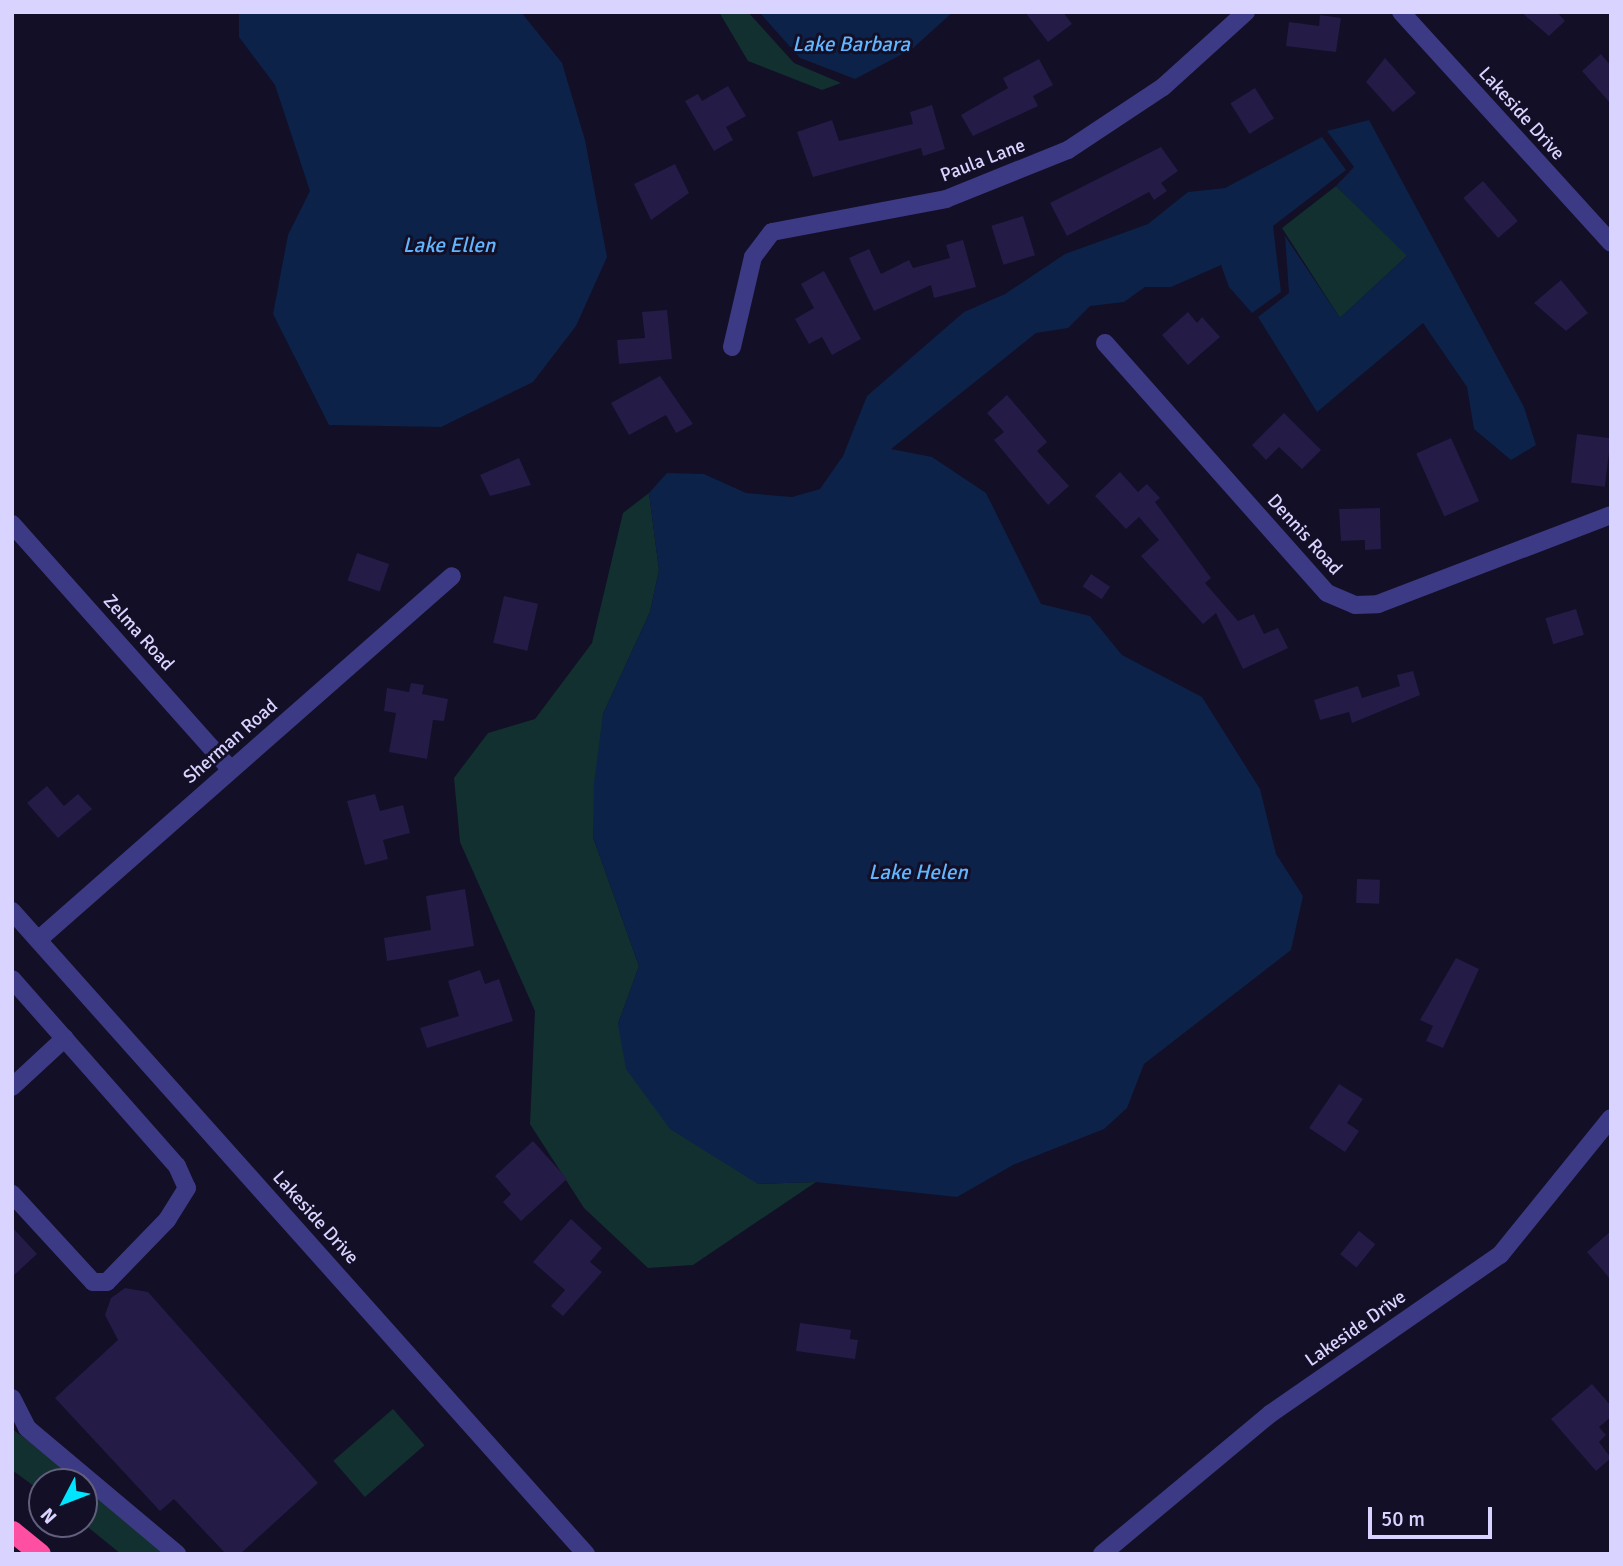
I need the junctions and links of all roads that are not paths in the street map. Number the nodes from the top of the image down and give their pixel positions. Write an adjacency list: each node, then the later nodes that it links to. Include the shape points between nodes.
1 (1246, 12): 5 (street, Paula Lane, via 1163,87 1068,150 946,199 772,232 753,257)
2 (1401, 12): 3 (street, Lakeside Drive)
3 (1611, 243)
4 (1105, 342): 6 (street, Dennis Road, via 1327,593 1355,605 1378,604)
5 (732, 347)
6 (1611, 515)
7 (12, 524): 9 (street, Zelma Road)
8 (453, 576): 9 (street, Sherman Road)
9 (231, 770): 11 (street, Sherman Road)
10 (12, 911): 11 (street, Lakeside Drive)
11 (38, 940): 21 (street, Lakeside Drive)
12 (12, 979): 13 (street)
13 (65, 1038): 14 (street); 16 (street, via 177,1166 187,1188 167,1220 107,1282 93,1282)
14 (12, 1087)
15 (1611, 1118): 22 (street, Lakeside Drive, via 1500,1255 1270,1414)
16 (12, 1194)
17 (12, 1398): 20 (street, via 27,1428)
18 (12, 1531): 19 (highway)
19 (40, 1554)
20 (177, 1554)
21 (586, 1554)
22 (1102, 1554)

